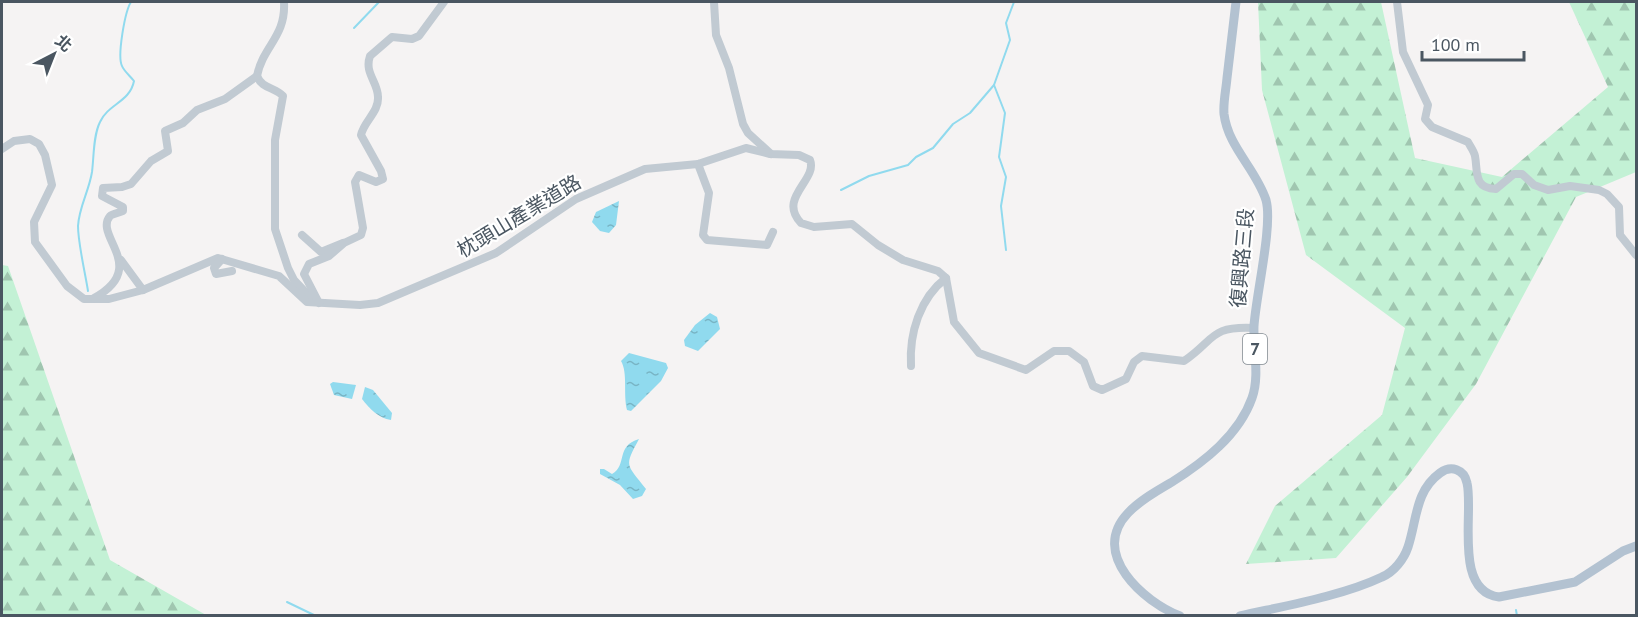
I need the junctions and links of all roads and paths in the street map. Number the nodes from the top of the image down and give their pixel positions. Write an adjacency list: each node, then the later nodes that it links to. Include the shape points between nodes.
1 (284, 2): 6 (street, via 283,26)
2 (444, 2): 12 (street, via 418,36 392,37 370,56 368,69 378,104 362,135 383,179 379,183 361,175 356,178 363,228 361,235)
3 (714, 2): 8 (street, via 716,35 743,124)
4 (1236, 2): 21 (main road, 復興路三段 / 7, via 1224,112 1230,136 1259,183 1267,210)
5 (1397, 2): 13 (street, via 1403,52 1428,105 1425,119 1432,127 1468,142 1475,156 1474,175 1478,180 1496,189 1514,174 1522,174 1534,185 1548,190 1570,186 1599,190 1619,207 1620,235)
6 (257, 76): 15 (street, via 225,99 197,110 183,123 165,131 168,151 147,164 131,184 103,188 102,196 123,207 107,222); 20 (street, via 284,100 275,140 275,229 291,274)
7 (2, 149): 19 (street, via 14,141 30,139 42,149 51,185 34,222 35,242 75,294)
8 (771, 154): 9 (street, 枕頭山產業道路, via 740,149); 17 (street, 枕頭山產業道路, via 799,155 812,164 794,202 801,223 814,227 852,224 903,260 938,271)
9 (698, 164): 10 (street, via 709,194 703,235 707,240 766,245); 20 (street, 枕頭山產業道路, via 629,174 576,199 496,253 378,303)
10 (773, 232)
11 (302, 235): 12 (street, via 321,252)
12 (344, 243): 20 (street, via 304,270)
13 (1636, 255)
14 (222, 259): 16 (street, via 214,268 216,274); 18 (street, via 213,259); 20 (street, 枕頭山產業道路, via 279,276 302,299)
15 (121, 260): 18 (street); 19 (street, via 114,283)
16 (232, 271)
17 (946, 278): 21 (street, via 954,322 979,353 1026,370 1054,351 1069,351 1084,362 1093,386 1102,390 1126,379 1134,362 1142,356 1184,361 1223,329); 22 (street, via 922,303 911,345)
18 (143, 290): 19 (street)
19 (92, 300)
20 (317, 302)
21 (1254, 328): 24 (main road, 復興路三段 / 7, via 1254,395 1238,425 1192,470 1127,514 1116,537 1118,561 1128,579 1161,608)
22 (911, 366)
23 (1636, 546): 25 (main road, via 1575,582 1491,596 1482,590 1471,565 1466,537 1467,483 1460,471 1448,468 1433,478 1423,492 1404,557 1383,577 1308,601)
24 (1180, 615)
25 (1240, 615)

